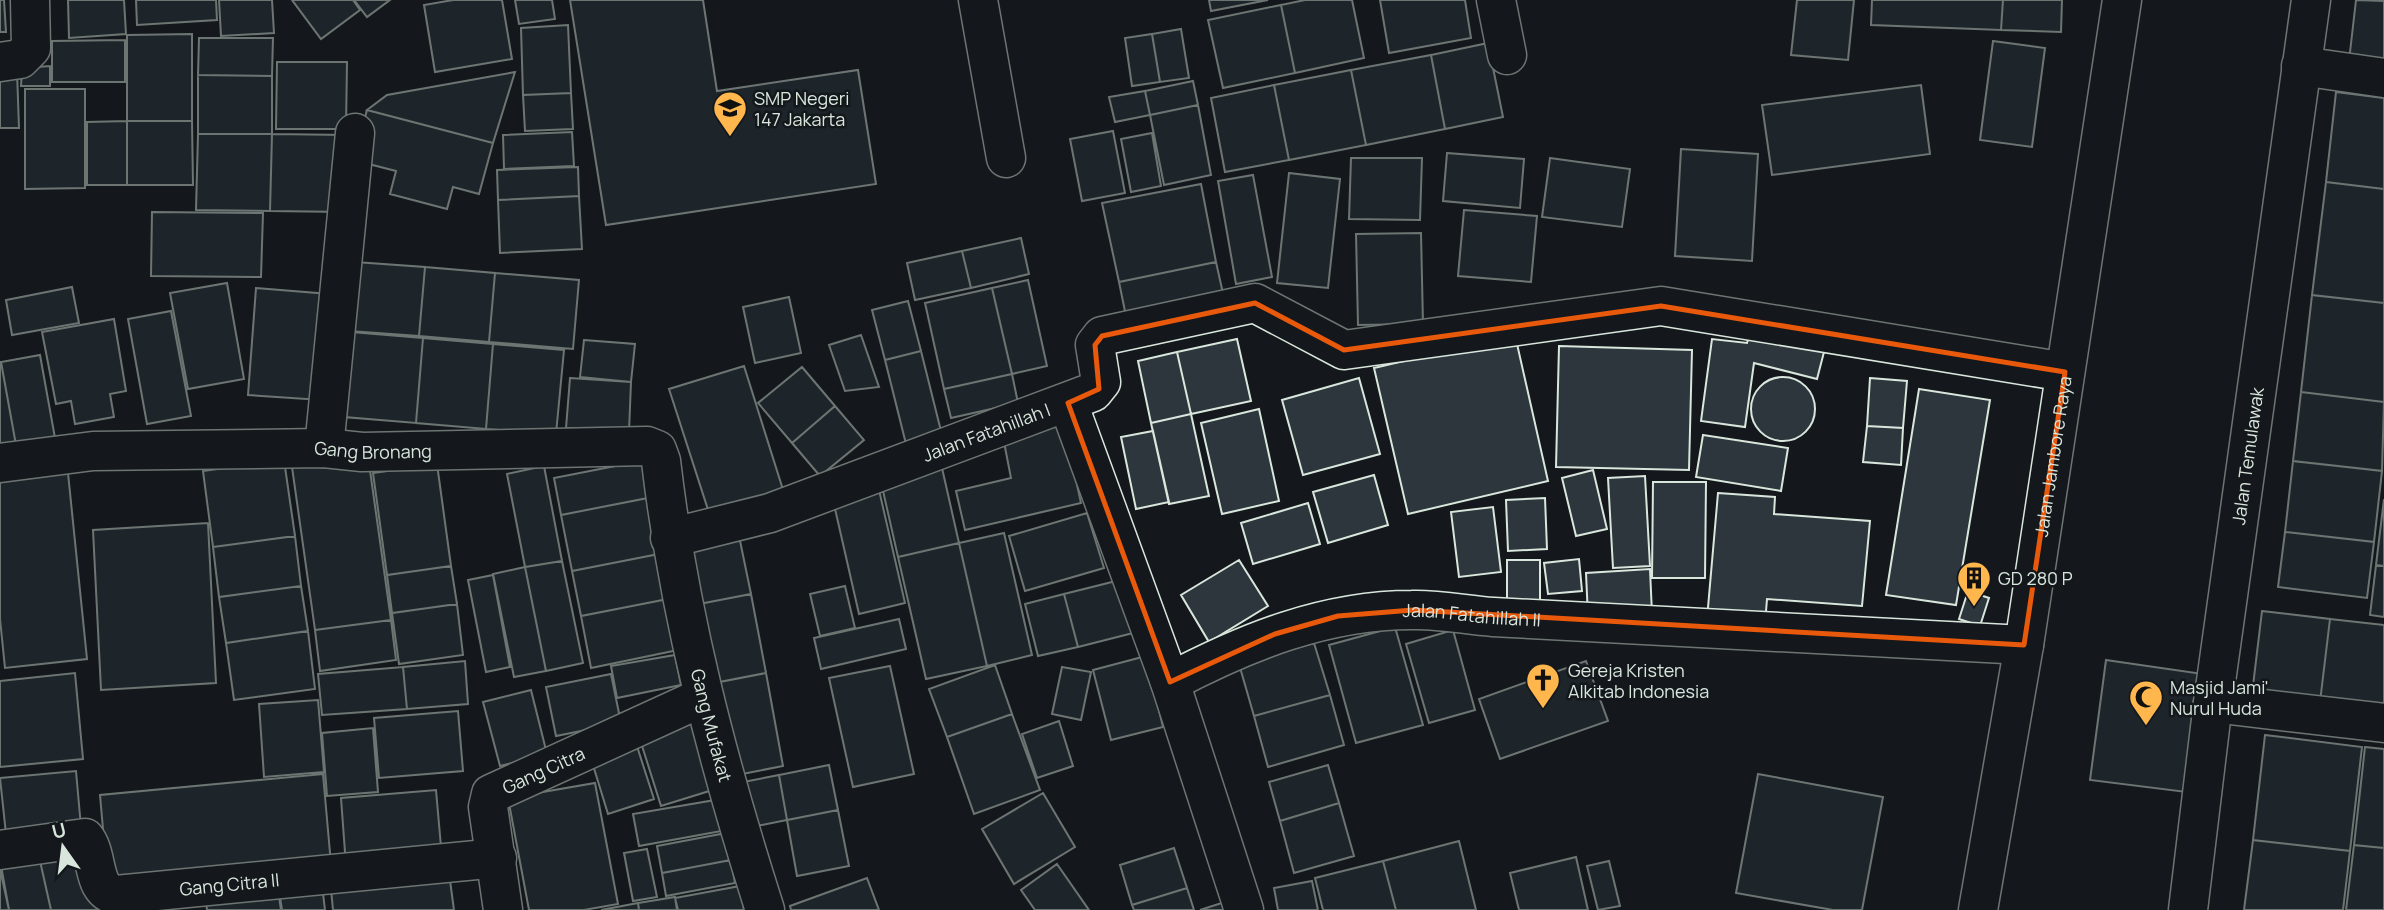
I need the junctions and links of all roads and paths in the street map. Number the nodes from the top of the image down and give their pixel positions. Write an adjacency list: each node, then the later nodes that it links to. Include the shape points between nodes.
1 (30, 0): 6 (street)
2 (978, 0): 11 (street)
3 (1496, 0): 7 (street)
4 (2122, 0): 12 (street, Jalan Jambore Raya)
5 (2311, 0): 8 (street, Jalan Temulawak)
6 (15, 55)
7 (1507, 55)
8 (2301, 66): 9 (street); 20 (street, Jalan Temulawak)
9 (2384, 78)
10 (355, 133): 14 (street)
11 (1006, 158)
12 (2065, 372): 13 (street, Jalan Fatahillah I, via 1661,306 1345,350 1255,303 1102,336 1095,345 1099,387); 17 (street, Jalan Jambore Raya)
13 (1068, 403): 16 (street, Jalan Fatahillah I, via 770,513); 18 (street)
14 (324, 448): 15 (street, Gang Bronang, via 93,451); 16 (street, Gang Bronang, via 362,452 647,446 657,450 661,461)
15 (0, 463)
16 (670, 538): 19 (street, Gang Mufakat)
17 (2024, 645): 18 (street, Jalan Fatahillah II, via 1413,610 1338,615 1275,634); 27 (street, Jalan Jambore Raya)
18 (1170, 682): 26 (street)
19 (703, 697): 23 (street, Gang Citra, via 491,793 488,807); 25 (street, Gang Mufakat)
20 (2213, 703): 21 (street); 28 (street, Jalan Temulawak)
21 (2384, 723)
22 (0, 850): 23 (street, Gang Citra II, via 85,838 101,887 116,895)
23 (496, 858): 24 (street, Gang Citra)
24 (503, 910)
25 (765, 910)
26 (1244, 910)
27 (1978, 910)
28 (2188, 910)

